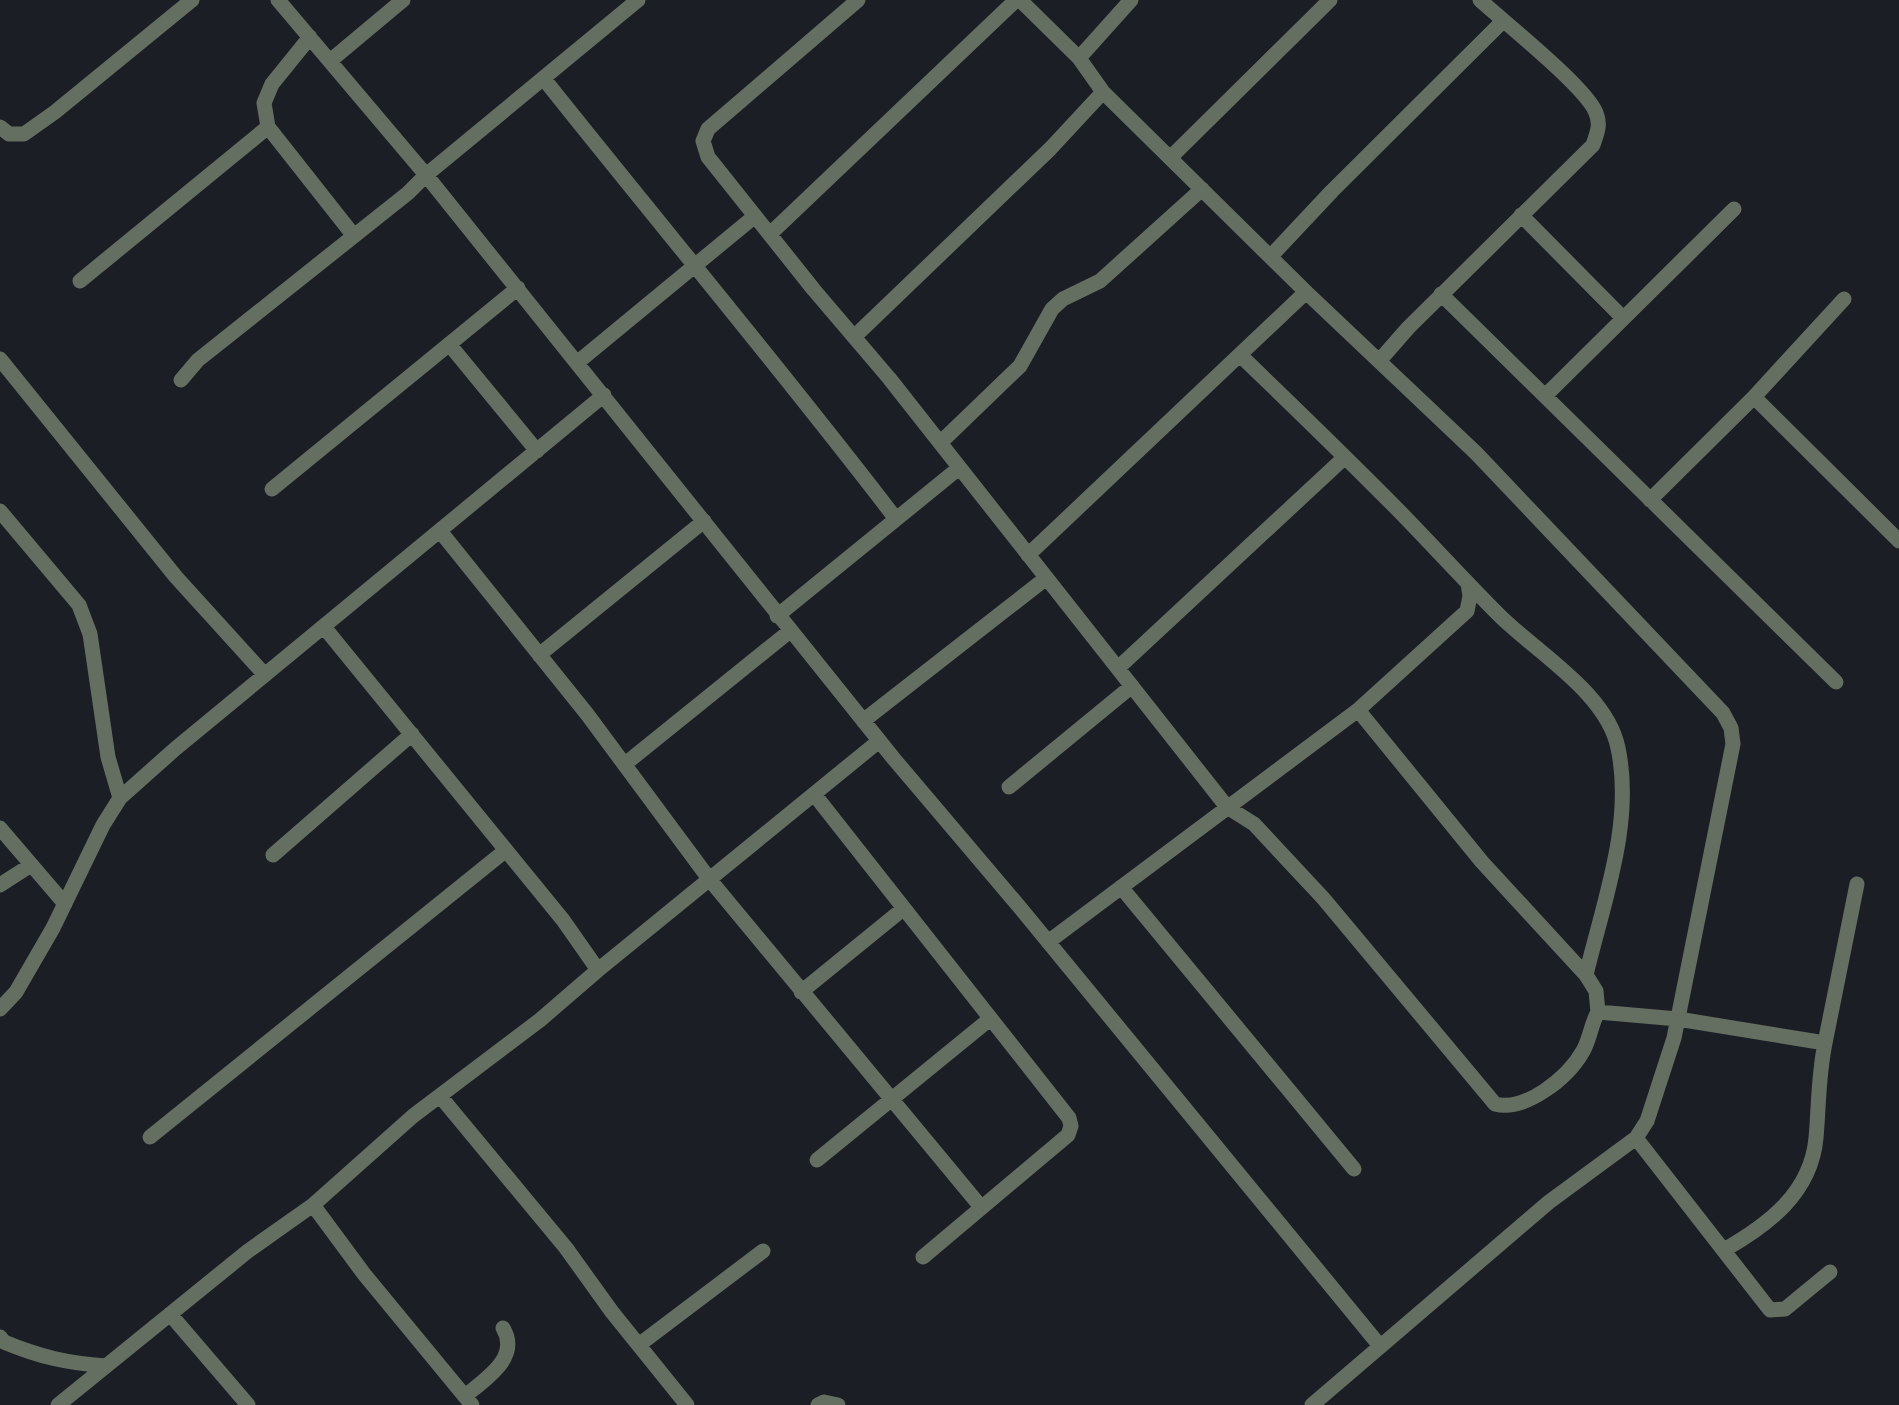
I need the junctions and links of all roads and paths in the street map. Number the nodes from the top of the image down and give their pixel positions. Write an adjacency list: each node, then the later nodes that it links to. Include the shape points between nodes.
1 (192, 0): 16 (street, via 24,134 9,134)
2 (278, 0): 11 (street)
3 (403, 0): 13 (street)
4 (638, 0): 14 (street)
5 (858, 0): 23 (street, via 708,129 703,141 708,157)
6 (1018, 0): 12 (street); 24 (street)
7 (1131, 0): 12 (street)
8 (1330, 0): 18 (street)
9 (1480, 0): 10 (street)
10 (1503, 21): 22 (street, via 1590,102 1599,126 1593,145); 26 (street)
11 (310, 37): 13 (street); 17 (street, via 272,84 264,103)
12 (1079, 58): 15 (street)
13 (330, 61): 19 (street)
14 (544, 79): 19 (street); 27 (street)
15 (1104, 92): 18 (street); 34 (street)
16 (0, 127)
17 (268, 127): 25 (street); 28 (street)
18 (1171, 157): 20 (street)
19 (426, 175): 25 (street); 29 (street)
20 (1202, 189): 26 (street); 44 (street, via 1100,280 1052,309 1020,366)
21 (1734, 208): 33 (street)
22 (1521, 215): 31 (street); 33 (street)
23 (755, 216): 24 (street); 27 (street)
24 (770, 234): 34 (street)
25 (354, 236): 40 (street, via 198,360)
26 (1271, 256): 30 (street)
27 (694, 267): 39 (street); 51 (street, via 793,384)
28 (80, 281)
29 (518, 288): 35 (street); 39 (street)
30 (1306, 292): 36 (street); 38 (street)
31 (1441, 294): 38 (street); 42 (street)
32 (1844, 299): 43 (street)
33 (1623, 318): 42 (street)
34 (854, 337): 44 (street)
35 (449, 344): 45 (street); 48 (street)
36 (1240, 355): 46 (street); 55 (street)
37 (0, 359): 63 (street, via 176,577)
38 (1380, 360): 92 (street, via 1545,524 1723,713 1731,728 1733,744)
39 (578, 362): 41 (street)
40 (182, 380)
41 (604, 395): 45 (street); 52 (street)
42 (1546, 395): 49 (street)
43 (1754, 397): 49 (street); 54 (street)
44 (940, 443): 47 (street)
45 (537, 451): 53 (street)
46 (1345, 457): 57 (street); 62 (street)
47 (959, 468): 51 (street); 55 (street)
48 (272, 489)
49 (1650, 500): 64 (street)
50 (0, 511): 73 (street, via 79,605 90,634 108,757)
51 (896, 519): 58 (street)
52 (704, 521): 58 (street); 61 (street)
53 (440, 531): 59 (street); 61 (street)
54 (1899, 541)
55 (1028, 555): 56 (street)
56 (1045, 579): 62 (street); 67 (street)
57 (1468, 583): 66 (street, via 1467,611); 87 (street, via 1598,706 1613,729 1619,748 1622,783 1618,843)
58 (777, 616): 60 (street)
59 (324, 627): 63 (street); 68 (street)
60 (789, 631): 67 (street); 70 (street)
61 (539, 655): 70 (street)
62 (1118, 668): 65 (street)
63 (265, 675): 73 (street)
64 (1836, 682)
65 (1132, 686): 71 (street); 74 (street)
66 (1358, 710): 74 (street); 87 (street, via 1482,862)
67 (863, 722): 69 (street)
68 (412, 734): 76 (street); 77 (street)
69 (879, 741): 72 (street); 85 (street)
70 (625, 764): 79 (street)
71 (1009, 787)
72 (814, 794): 79 (street); 84 (street)
73 (120, 798): 83 (street)
74 (1227, 807): 82 (street); 90 (street, via 1254,824 1323,898 1494,1104 1514,1106 1552,1084 1584,1050)
75 (0, 828): 78 (street)
76 (506, 850): 86 (street); 96 (street)
77 (273, 855)
78 (32, 865): 81 (street); 83 (street)
79 (710, 880): 86 (street); 88 (street)
80 (1857, 884): 93 (street)
81 (0, 885)
82 (1121, 887): 85 (street); 99 (street)
83 (65, 904): 89 (street, via 16,992)
84 (903, 909): 88 (street); 91 (street)
85 (1048, 942): 110 (street)
86 (598, 970): 94 (street)
87 (1586, 975): 90 (street, via 1596,991)
88 (801, 992): 95 (street)
89 (0, 1009)
90 (1598, 1012): 92 (street)
91 (990, 1019): 95 (street); 101 (street, via 1069,1118 1071,1126 1068,1134)
92 (1678, 1019): 93 (street); 97 (street, via 1653,1103)
93 (1825, 1043): 102 (street, via 1818,1077 1816,1140 1811,1165 1800,1189 1774,1217)
94 (440, 1096): 100 (street); 109 (street, via 494,1157)
95 (890, 1099): 98 (street); 101 (street)
96 (150, 1137)
97 (1636, 1138): 102 (street); 110 (street, via 1549,1202)
98 (817, 1160)
99 (1354, 1169)
100 (313, 1205): 106 (street); 112 (street)
101 (981, 1206): 104 (street)
102 (1724, 1250): 105 (street, via 1770,1310 1785,1309)
103 (763, 1251): 109 (street)
104 (923, 1257)
105 (1830, 1272)
106 (170, 1314): 111 (street); 115 (street)
107 (503, 1328): 112 (street, via 508,1342 500,1367)
108 (0, 1337): 111 (street, via 39,1357)
109 (640, 1344): 113 (street)
110 (1380, 1346): 118 (street)
111 (106, 1366): 114 (street)
112 (468, 1401)
113 (681, 1402)
114 (58, 1405)
115 (248, 1405)
116 (818, 1405): 117 (street)
117 (838, 1405)
118 (1311, 1405)

